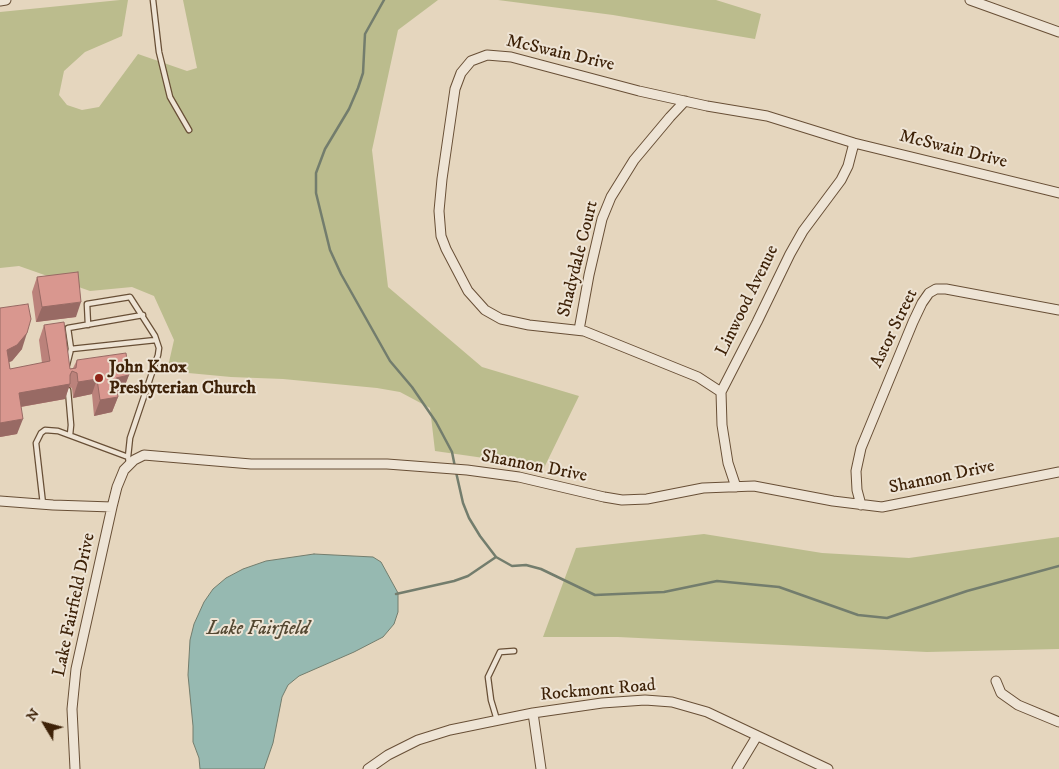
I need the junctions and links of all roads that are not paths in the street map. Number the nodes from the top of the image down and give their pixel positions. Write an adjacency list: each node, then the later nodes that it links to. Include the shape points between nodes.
1 (6, 0): 4 (street)
2 (153, 0): 7 (lane, via 159,52 170,97)
3 (970, 0): 5 (street)
4 (0, 1)
5 (1059, 32)
6 (685, 101): 8 (street, McSwain Drive, via 767,116); 13 (street, Shadydale Court, via 634,160 611,197 602,219); 13 (street, McSwain Drive, via 502,56 477,58 461,73 455,90 442,179 439,220 446,249 468,291 492,315 511,322)
7 (189, 130)
8 (854, 143): 9 (street, McSwain Drive); 18 (street, Linwood Avenue, via 841,180 803,231)
9 (1059, 193)
10 (1059, 310): 25 (street, Astor Street, via 946,289 929,293 913,322 861,448 856,471)
11 (143, 315): 12 (lane); 12 (lane, via 130,297 87,304); 14 (lane)
12 (88, 325): 15 (lane, via 68,328)
13 (579, 330): 18 (street, McSwain Drive, via 698,377)
14 (156, 340): 15 (lane); 20 (lane, via 158,355 130,438)
15 (71, 349): 16 (lane)
16 (67, 373)
17 (68, 390): 19 (lane)
18 (721, 392): 22 (street, Linwood Avenue, via 728,463)
19 (70, 435): 20 (lane); 24 (lane, via 50,430 41,433 36,443)
20 (129, 460): 22 (street, Shannon Drive, via 153,456 251,464 387,464 467,470 519,476 622,500 647,499 703,488); 26 (street)
21 (1059, 472): 25 (street, Shannon Drive, via 899,505)
22 (736, 487): 25 (street, Shannon Drive, via 764,488)
23 (0, 500): 24 (street)
24 (43, 504): 26 (street)
25 (862, 505)
26 (112, 507): 33 (street, Lake Fairfield Drive, via 76,669 71,726)
27 (514, 651): 30 (lane, via 500,652 488,677)
28 (996, 681): 31 (street, via 1001,693 1018,705)
29 (533, 713): 30 (street, Rockmont Road); 32 (street, Rockmont Road, via 602,703 663,701 707,712); 35 (street)
30 (497, 720): 34 (street, Rockmont Road, via 418,740)
31 (1059, 722)
32 (756, 736): 36 (street); 37 (street, Rockmont Road)
33 (75, 769)
34 (368, 769)
35 (541, 769)
36 (737, 769)
37 (828, 769)

